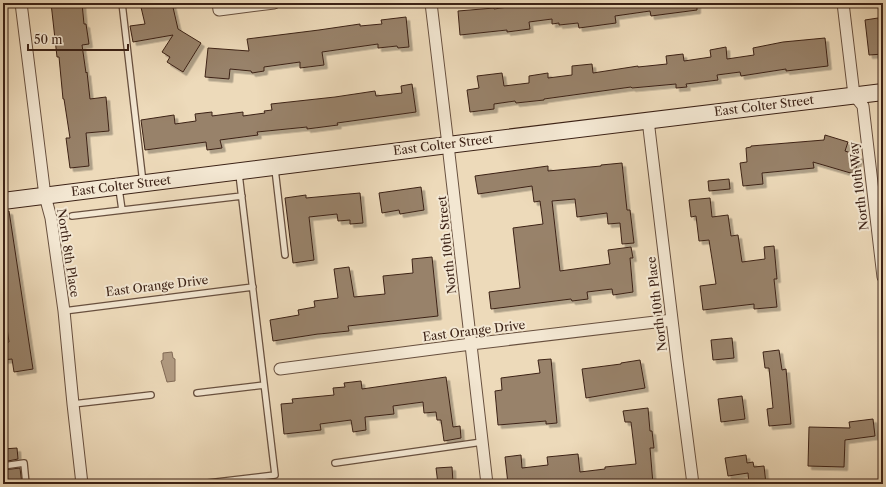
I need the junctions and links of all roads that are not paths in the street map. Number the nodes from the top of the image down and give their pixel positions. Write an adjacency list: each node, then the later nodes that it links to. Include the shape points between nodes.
1 (21, 3): 15 (street, North 8th Place)
2 (122, 3): 13 (lane)
3 (274, 3): 6 (street)
4 (431, 3): 10 (street, North 10th Street)
5 (843, 3): 8 (street)
6 (218, 7)
7 (883, 92): 8 (street, East Colter Street)
8 (854, 95): 9 (street, East Colter Street); 21 (street, North 10th Way, via 863,106)
9 (648, 120): 10 (street, East Colter Street); 24 (street, North 10th Place)
10 (448, 145): 11 (street, East Colter Street); 25 (street, North 10th Street)
11 (275, 167): 12 (street, East Colter Street); 20 (lane)
12 (238, 171): 13 (street, East Colter Street); 16 (lane)
13 (143, 183): 14 (street, East Colter Street)
14 (119, 186): 15 (street, East Colter Street); 18 (lane)
15 (45, 196): 17 (street, East Colter Street); 23 (street, North 8th Place, via 51,218)
16 (242, 196): 18 (lane); 22 (lane)
17 (3, 201)
18 (122, 210): 19 (lane)
19 (72, 216)
20 (285, 255)
21 (883, 277)
22 (252, 287): 23 (lane, East Orange Drive); 27 (lane)
23 (64, 311): 30 (street, North 8th Place)
24 (672, 320): 25 (street, East Orange Drive); 38 (street, North 10th Place)
25 (471, 344): 26 (street, East Orange Drive); 31 (street, North 10th Street)
26 (280, 369)
27 (264, 385): 28 (lane); 36 (lane, via 274,475)
28 (197, 393)
29 (151, 395): 30 (lane)
30 (73, 404): 35 (street, North 8th Place)
31 (482, 442): 32 (lane); 37 (street, North 10th Street)
32 (335, 463)
33 (3, 466): 34 (lane, via 24,463)
34 (26, 484)
35 (82, 484)
36 (199, 484)
37 (487, 484)
38 (693, 484)

